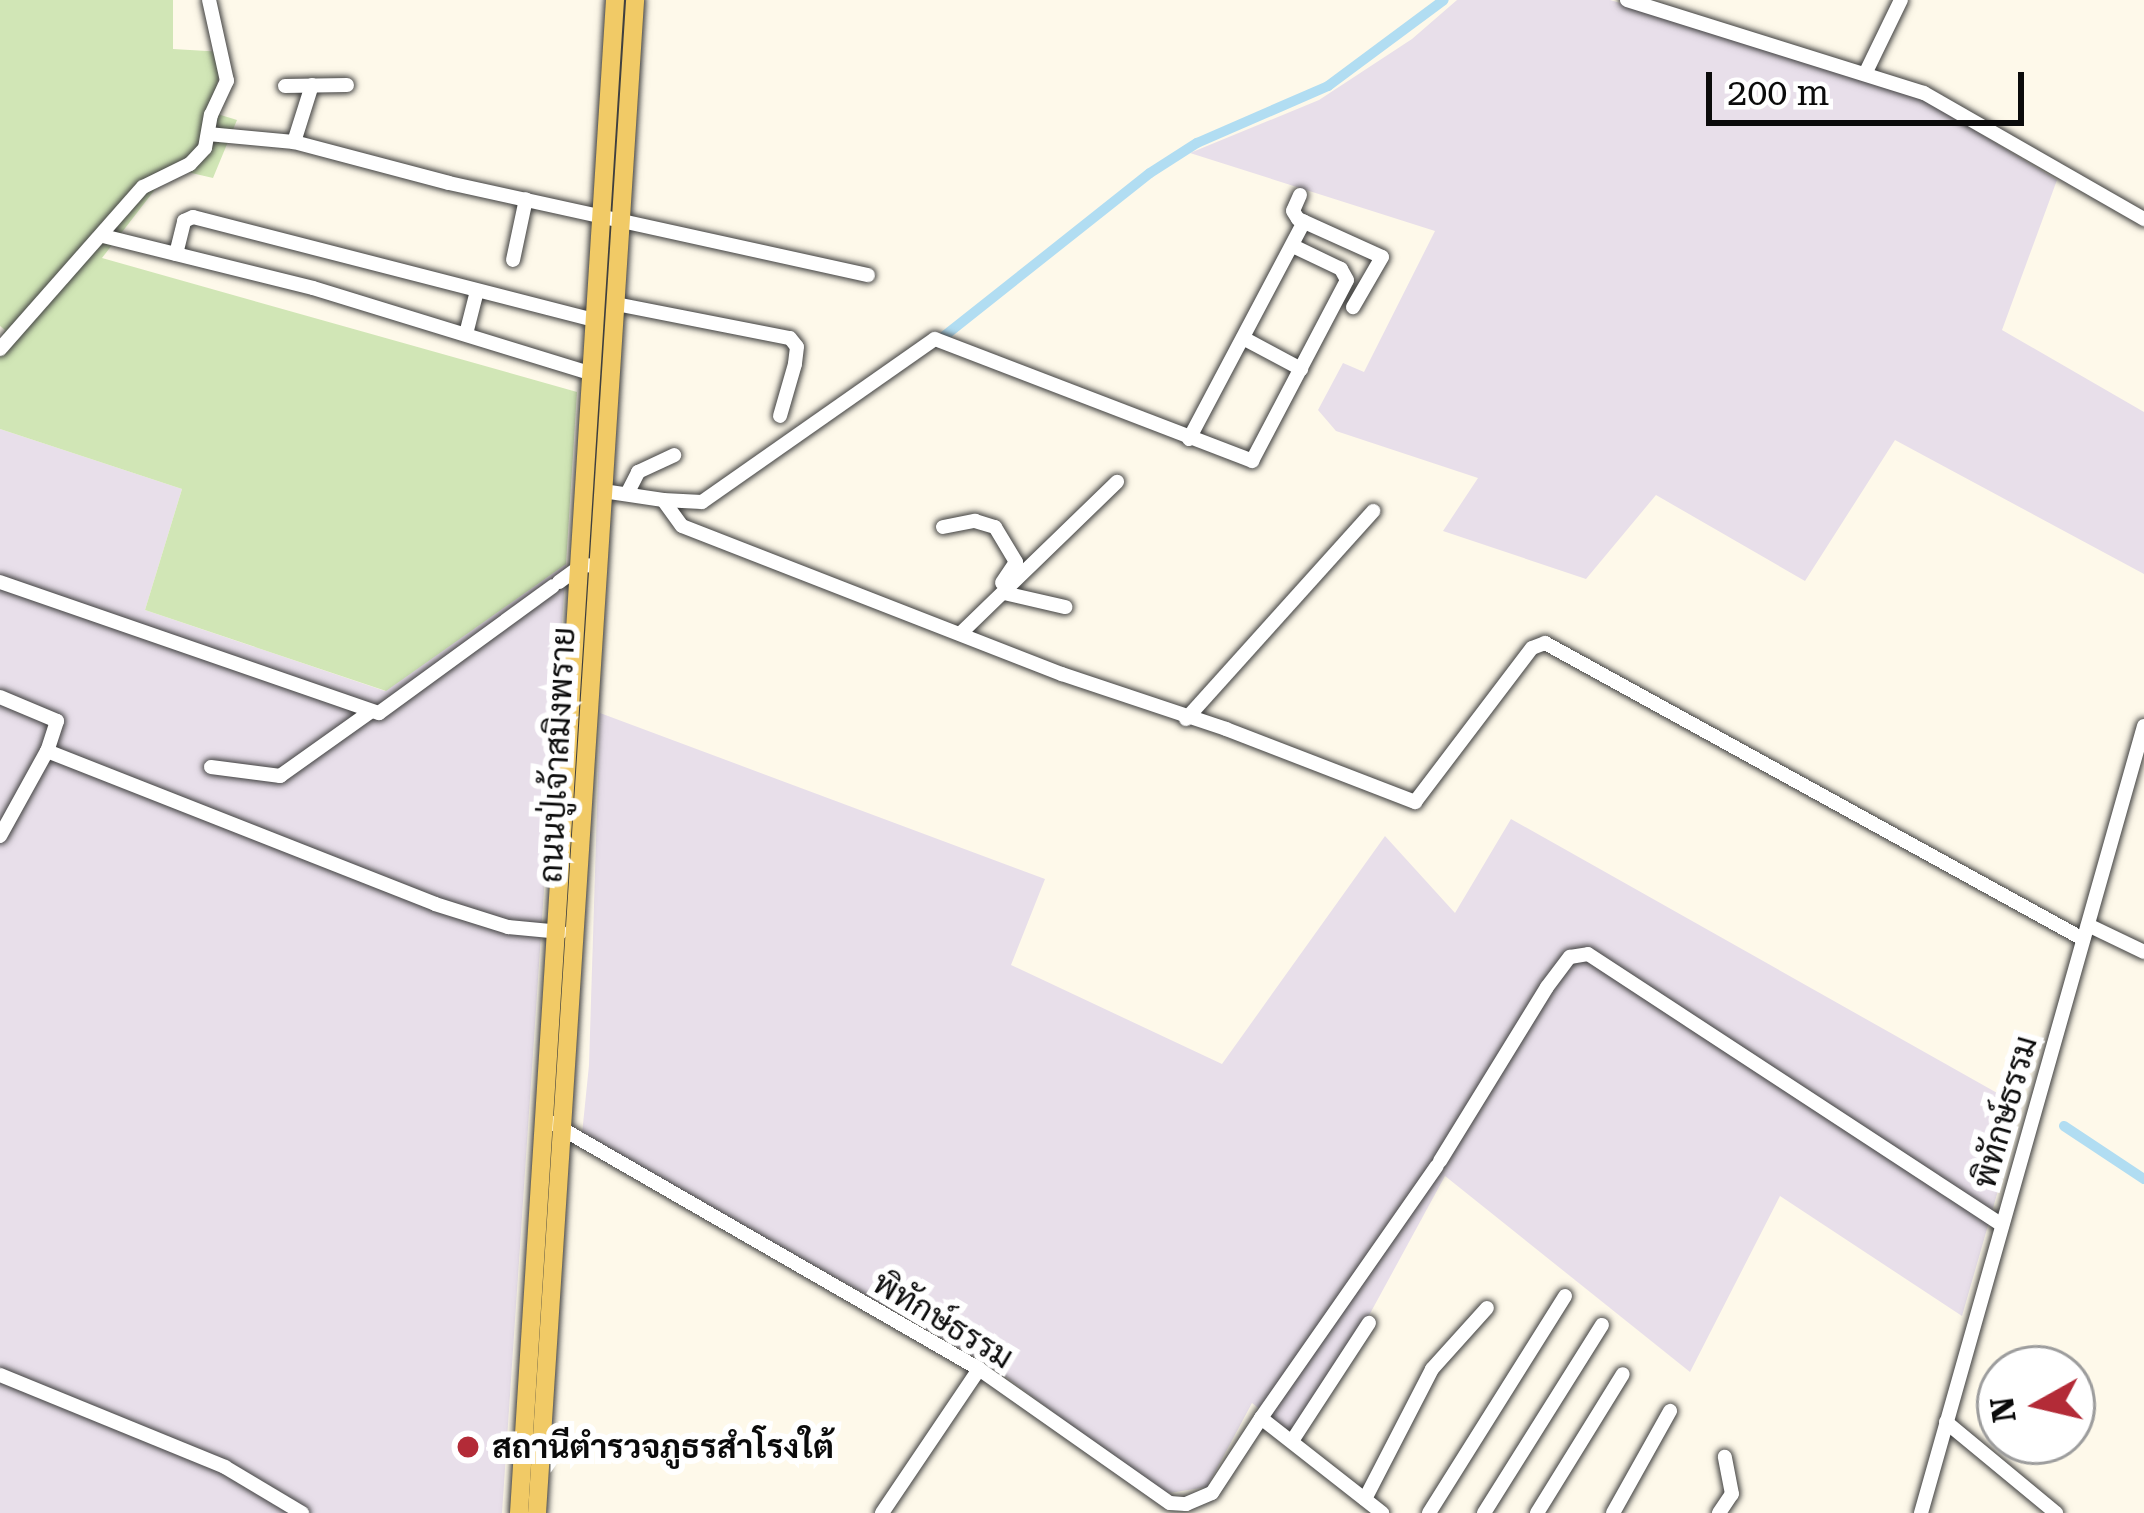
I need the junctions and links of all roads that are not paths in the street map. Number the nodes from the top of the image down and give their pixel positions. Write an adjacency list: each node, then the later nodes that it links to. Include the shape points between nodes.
1 (209, 0): 10 (street, via 227,81)
2 (615, 0): 14 (main road, ถนนปู่เจ้าสมิงพราย)
3 (635, 0): 14 (main road, ถนนปู่เจ้าสมิงพราย)
4 (1627, 0): 6 (street)
5 (1900, 0): 6 (street)
6 (1865, 74): 15 (street, via 1971,116)
7 (313, 85): 8 (street); 9 (street); 11 (street)
8 (347, 85)
9 (285, 86)
10 (213, 134): 11 (street); 17 (street, via 196,159 143,187)
11 (294, 142): 13 (street)
12 (1300, 195): 16 (street, via 1294,215)
13 (526, 200): 14 (street); 20 (street)
14 (611, 216): 21 (street); 23 (main road, ถนนปู่เจ้าสมิงพราย); 25 (main road, ถนนปู่เจ้าสมิงพราย)
15 (2144, 219)
16 (1304, 222): 18 (street); 24 (street, via 1381,255)
17 (108, 237): 19 (street); 28 (street)
18 (1294, 246): 27 (street); 29 (street, via 1348,275)
19 (176, 254): 22 (street, via 184,221 193,217); 26 (street)
20 (513, 260)
21 (868, 275)
22 (477, 291): 25 (street); 26 (street)
23 (616, 304): 31 (street, via 794,340); 35 (main road, ถนนปู่เจ้าสมิงพราย)
24 (1353, 307)
25 (595, 320): 30 (main road, ถนนปู่เจ้าสมิงพราย)
26 (466, 334): 30 (street)
27 (1243, 338): 29 (street); 32 (street)
28 (0, 350)
29 (1300, 369): 32 (street, via 1252,461)
30 (592, 374): 40 (main road, ถนนปู่เจ้าสมิงพราย)
31 (780, 416)
32 (1189, 439): 37 (street, via 935,339 702,502)
33 (674, 455): 36 (street, via 638,472)
34 (1118, 482): 42 (street)
35 (603, 491): 36 (street); 40 (main road, ถนนปู่เจ้าสมิงพราย)
36 (627, 494): 37 (street)
37 (663, 500): 45 (street, via 682,526)
38 (1373, 511): 48 (street)
39 (943, 527): 44 (street, via 985,521 1013,554 1016,567)
40 (590, 566): 47 (street, via 388,710); 53 (main road, ถนนปู่เจ้าสมิงพราย)
41 (0, 582): 47 (street)
42 (1004, 592): 43 (street); 44 (street)
43 (1065, 607)
44 (987, 609): 45 (street)
45 (962, 632): 48 (street)
46 (0, 697): 50 (street, via 56,721)
47 (370, 712): 51 (street, via 280,776)
48 (1186, 719): 54 (street, via 1414,802 1532,649 1545,643)
49 (2144, 726): 54 (street, พิทักษ์ธรรม)
50 (47, 751): 52 (street); 53 (street, via 435,904 508,927)
51 (211, 766)
52 (0, 836)
53 (568, 932): 56 (main road, ถนนปู่เจ้าสมิงพราย)
54 (2085, 932): 55 (street); 57 (street, พิทักษ์ธรรม)
55 (2144, 952)
56 (554, 1124): 62 (street, พิทักษ์ธรรม); 70 (main road, ถนนปู่เจ้าสมิงพราย)
57 (2002, 1225): 66 (street, พิทักษ์ธรรม, via 1588,954 1570,958 1439,1164); 67 (street, พิทักษ์ธรรม)
58 (1565, 1296): 77 (street)
59 (1486, 1308): 71 (street, via 1432,1369)
60 (1369, 1323): 68 (street)
61 (1602, 1325): 78 (street)
62 (979, 1370): 66 (street, พิทักษ์ธรรม, via 1170,1503 1211,1493); 75 (street)
63 (1623, 1374): 79 (street)
64 (0, 1375): 72 (street, via 225,1467)
65 (1670, 1411): 80 (street)
66 (1261, 1418): 68 (street)
67 (1946, 1422): 82 (street, พิทักษ์ธรรม); 83 (street)
68 (1292, 1441): 71 (street)
69 (1724, 1457): 81 (street, via 1732,1494)
70 (532, 1459): 73 (main road, ถนนปู่เจ้าสมิงพราย); 74 (main road, ถนนปู่เจ้าสมิงพราย)
71 (1365, 1499): 76 (street)
72 (302, 1513)
73 (519, 1513)
74 (537, 1513)
75 (882, 1513)
76 (1382, 1513)
77 (1429, 1513)
78 (1484, 1513)
79 (1537, 1513)
80 (1613, 1513)
81 (1719, 1513)
82 (1921, 1513)
83 (2056, 1513)

